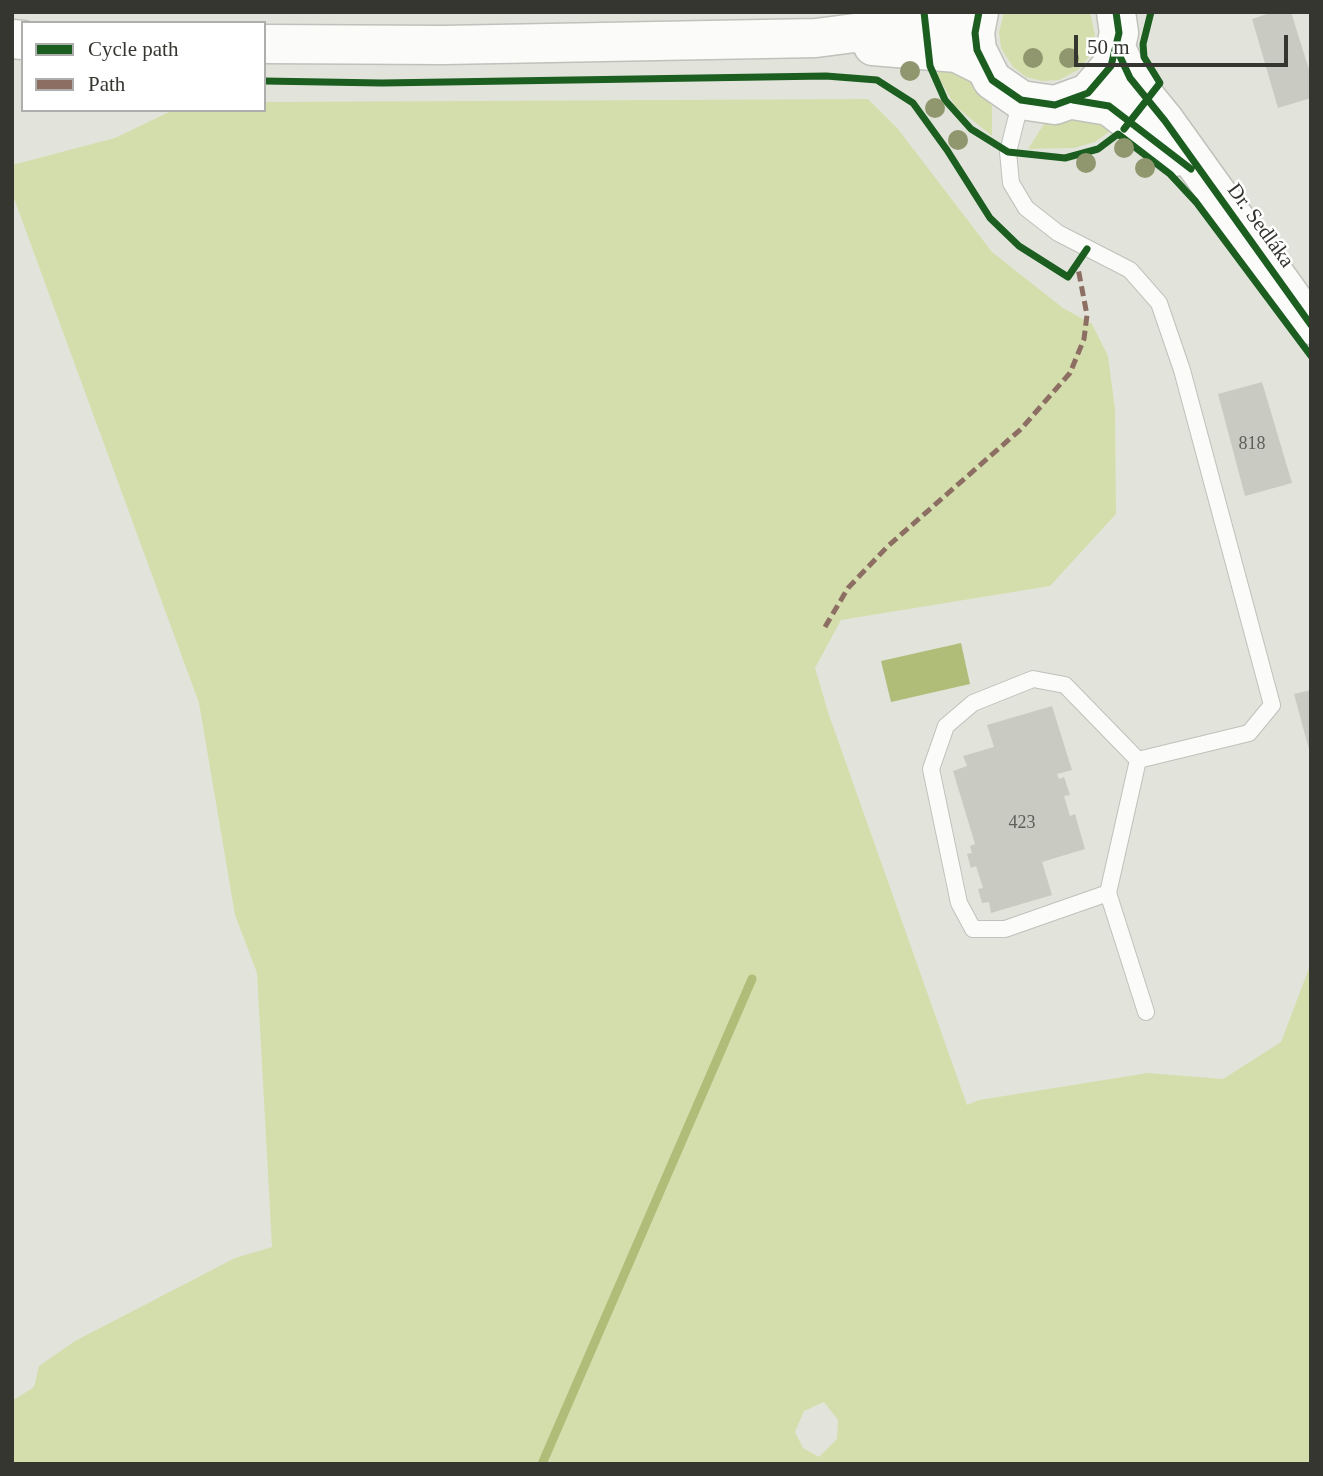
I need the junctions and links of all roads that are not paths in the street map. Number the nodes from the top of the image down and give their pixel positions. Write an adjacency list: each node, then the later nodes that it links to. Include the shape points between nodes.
1 (963, 12): 4 (main road, via 924,24)
2 (979, 12): 7 (main road, via 975,33)
3 (1116, 12): 6 (main road, Dr. Sedláka)
4 (816, 38): 5 (main road); 7 (main road, via 895,50 957,53)
5 (266, 44)
6 (1117, 50): 9 (main road, Dr. Sedláka, via 1101,81); 10 (main road, Dr. Sedláka, via 1130,78)
7 (983, 66): 8 (main road, Dr. Sedláka, via 992,80)
8 (1021, 100): 9 (main road, Dr. Sedláka, via 1055,105); 12 (lane, via 1008,152 1011,183 1026,208 1058,233 1130,270 1159,303 1182,370 1272,705 1249,733)
9 (1073, 100): 10 (main road, Dr. Sedláka, via 1108,106)
10 (1205, 181): 11 (main road, Dr. Sedláka)
11 (1311, 325)
12 (1138, 760): 13 (lane); 13 (lane, via 1065,685 1033,679 973,703 946,726 931,769 959,903 973,929 1005,929)
13 (1108, 893): 14 (lane)
14 (1146, 1012)

